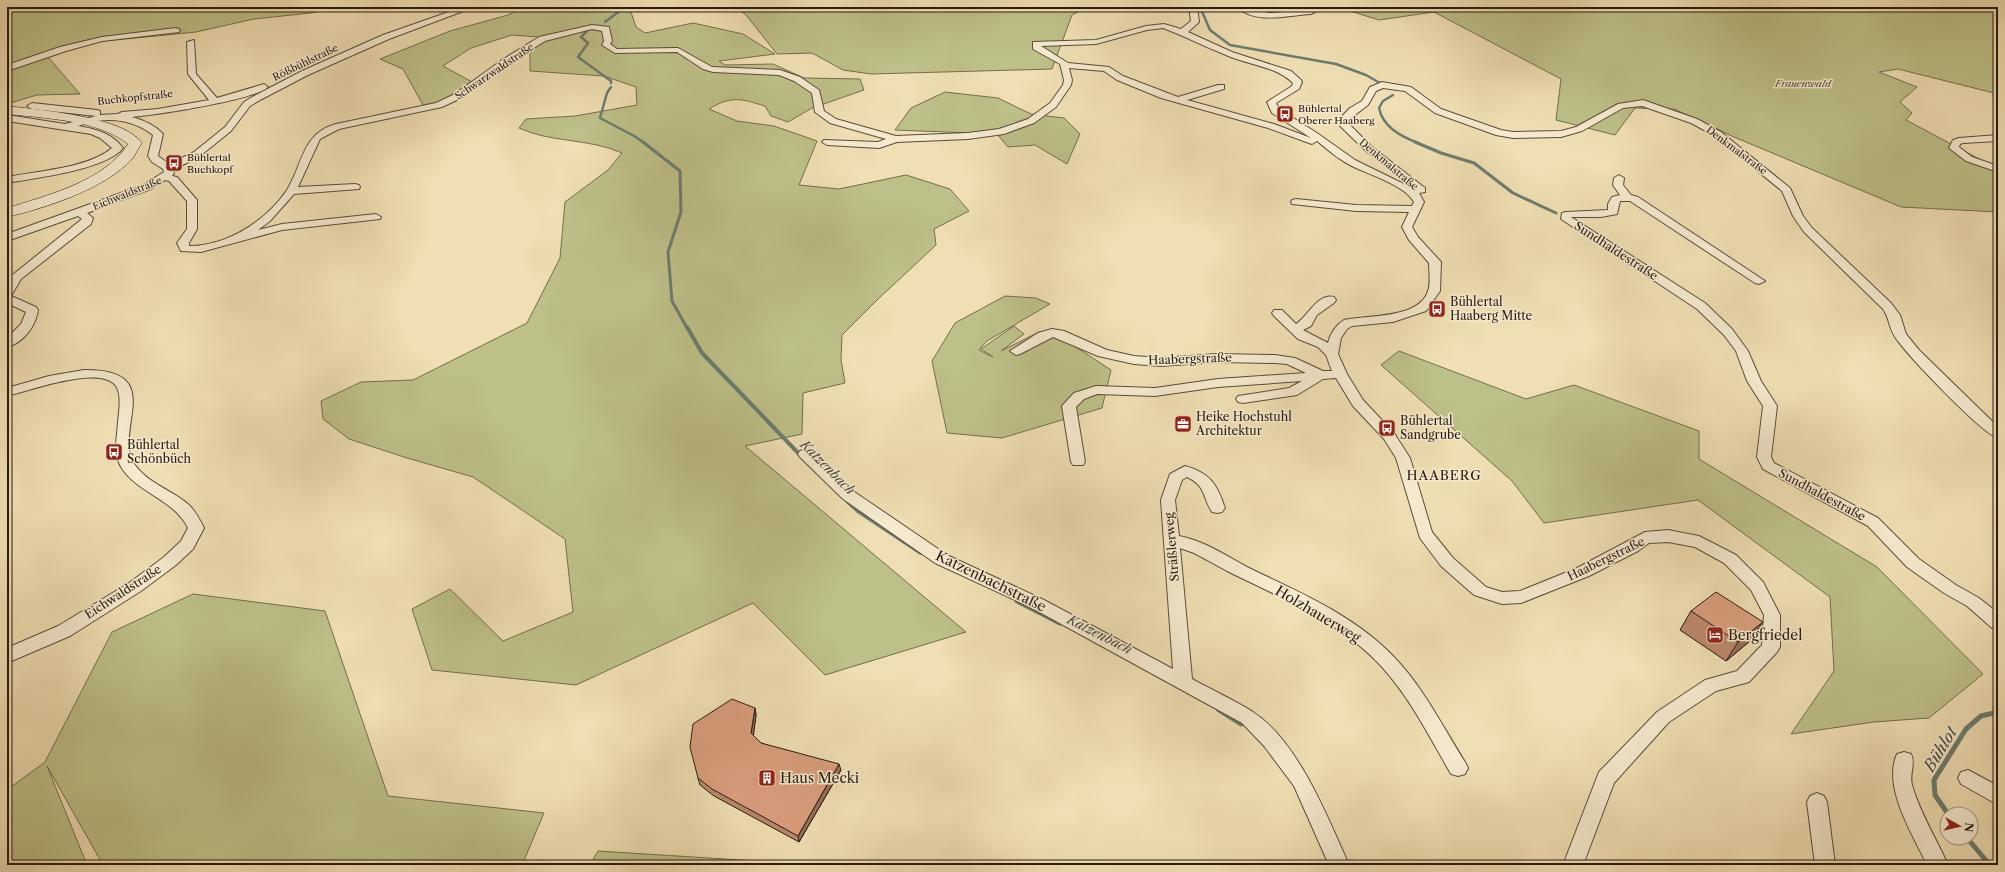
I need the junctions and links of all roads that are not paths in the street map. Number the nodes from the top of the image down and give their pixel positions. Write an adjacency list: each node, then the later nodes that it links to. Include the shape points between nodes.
1 (470, 7): 11 (street, Rößbühlstraße, via 386,37)
2 (1193, 7): 7 (street, via 1195,22)
3 (1241, 7): 4 (street, via 1263,16 1281,16)
4 (1289, 10): 5 (street)
5 (1311, 12)
6 (176, 30): 10 (street, via 102,39)
7 (1182, 32): 9 (street, via 1173,28 1152,26 1096,42 1045,43 1035,46); 24 (street, via 1228,54 1288,73 1298,82 1296,87 1271,102 1275,111)
8 (191, 42): 13 (street, via 192,74)
9 (1065, 65): 14 (street, via 1106,69 1134,84); 21 (street, Schwarzwaldstraße, via 1068,80 1061,96 1044,112 1020,126 974,136)
10 (7, 68)
11 (305, 73): 13 (street, Buchkopfstraße); 26 (street, Rößbühlstraße, via 247,104 228,128 197,154)
12 (1222, 87): 14 (street)
13 (214, 100): 15 (street, Buchkopfstraße)
14 (1177, 100): 24 (street)
15 (192, 105): 16 (street, Buchkopfstraße, via 190,102 90,113); 18 (street, Buchkopfstraße, via 137,114)
16 (32, 106)
17 (7, 110): 20 (main road, Eichwaldstraße)
18 (102, 116): 20 (street, Eichwaldstraße); 26 (street, Eichwaldstraße, via 132,120 152,128 158,134 153,156 167,167)
19 (7, 118): 20 (street, via 48,125)
20 (76, 124): 28 (street, via 114,143 118,148 114,154 96,161); 35 (main road, Eichwaldstraße, via 108,127 131,138 135,143 128,157 97,179 69,192)
21 (896, 138): 23 (street, via 879,145); 30 (street, Schwarzwaldstraße, via 834,121 820,112 816,92 797,77 773,72 722,71 709,68 678,50 615,51 606,46 606,29 592,27 542,38 458,96 439,105 336,127 324,132 316,138)
22 (1998, 138): 25 (street, via 1962,140 1956,142 1954,148 1974,161)
23 (827, 142)
24 (1330, 146): 33 (street, via 1352,162 1415,194)
25 (1998, 169)
26 (167, 173): 34 (street, Eichwaldstraße, via 147,187); 37 (street, Schwarzwaldstraße, via 192,200 192,229 183,243 185,249 201,249)
27 (1619, 178): 31 (street, via 1618,185)
28 (7, 180)
29 (355, 187): 30 (street)
30 (291, 191): 37 (street, Schwarzwaldstraße, via 266,219)
31 (1627, 197): 39 (street, via 1640,202); 59 (street, Sundhaldestraße, via 1616,199 1613,212 1575,214 1566,216 1566,219 1701,306 1728,332 1742,351 1754,381 1770,406 1764,457 1768,466 1873,522 1913,563 1973,602)
32 (1296, 202): 33 (street, via 1356,208)
33 (1418, 206): 47 (street, via 1408,227 1413,238 1436,262 1434,291 1422,308 1393,318 1348,323 1335,338); 54 (street, Denkmalstraße, via 1420,188 1369,149 1345,126 1346,117 1365,103 1373,89 1382,85 1408,89 1438,110 1499,133 1513,135 1561,134 1579,129 1621,106 1643,103 1694,121 1718,134 1786,190 1798,216 1808,230 1894,316 1900,335 1914,353)
34 (79, 212): 38 (street, Eichwaldstraße); 40 (street, via 88,218 87,222 16,277)
35 (7, 213)
36 (376, 217): 37 (street, Schwarzwaldstraße, via 282,227)
37 (242, 237)
38 (7, 238)
39 (1759, 281)
40 (7, 294)
41 (7, 299): 45 (street, via 32,310 32,315 23,330)
42 (1330, 300): 44 (street, via 1312,313 1307,323)
43 (1278, 313): 44 (street, Haabergstraße)
44 (1296, 329): 47 (street, Haabergstraße, via 1302,336 1322,344)
45 (7, 342)
46 (1016, 351): 49 (street, Haabergstraße, via 1052,333 1103,353 1134,360 1162,362 1218,358 1275,359 1290,361)
47 (1332, 354): 48 (street, Haabergstraße)
48 (1340, 374): 49 (street, Haabergstraße); 68 (street, Haabergstraße, via 1358,403 1389,436 1403,458 1425,534 1447,562 1480,591 1502,598 1521,597 1583,572 1646,538 1668,536 1699,542 1730,559 1757,586 1772,614 1771,647 1743,677 1711,686 1663,717 1606,778)
49 (1322, 375): 52 (street, Haabergstraße, via 1292,392); 56 (street, Haabergstraße, via 1218,383 1155,392 1096,390 1079,396 1069,406)
50 (58, 379): 51 (street, Eichwaldstraße); 53 (street); 60 (street, Eichwaldstraße, via 100,373 113,375 121,383 125,396 122,443 128,466 142,480 192,517 196,528 183,549 135,587 64,631)
51 (7, 392)
52 (1243, 398)
53 (7, 402)
54 (1998, 434)
55 (805, 454): 61 (street, Katzenbachstraße, via 848,495 941,558 1038,604)
56 (1078, 462)
57 (1217, 508): 58 (street, Sträßlerweg, via 1209,486 1204,480 1185,471 1175,477 1168,500)
58 (1173, 541): 61 (street, Sträßlerweg); 63 (street, Holzhauerweg, via 1192,545 1282,590 1355,634 1387,662 1408,688)
59 (1998, 623)
60 (7, 656)
61 (1183, 681): 67 (street, Katzenbachstraße, via 1248,718 1271,740 1302,781)
62 (1904, 760): 70 (street, via 1902,783 1913,814)
63 (1458, 768)
64 (1968, 778): 65 (street)
65 (1998, 796)
66 (1817, 802): 69 (street)
67 (1339, 865)
68 (1573, 865)
69 (1825, 865)
70 (1938, 865)

